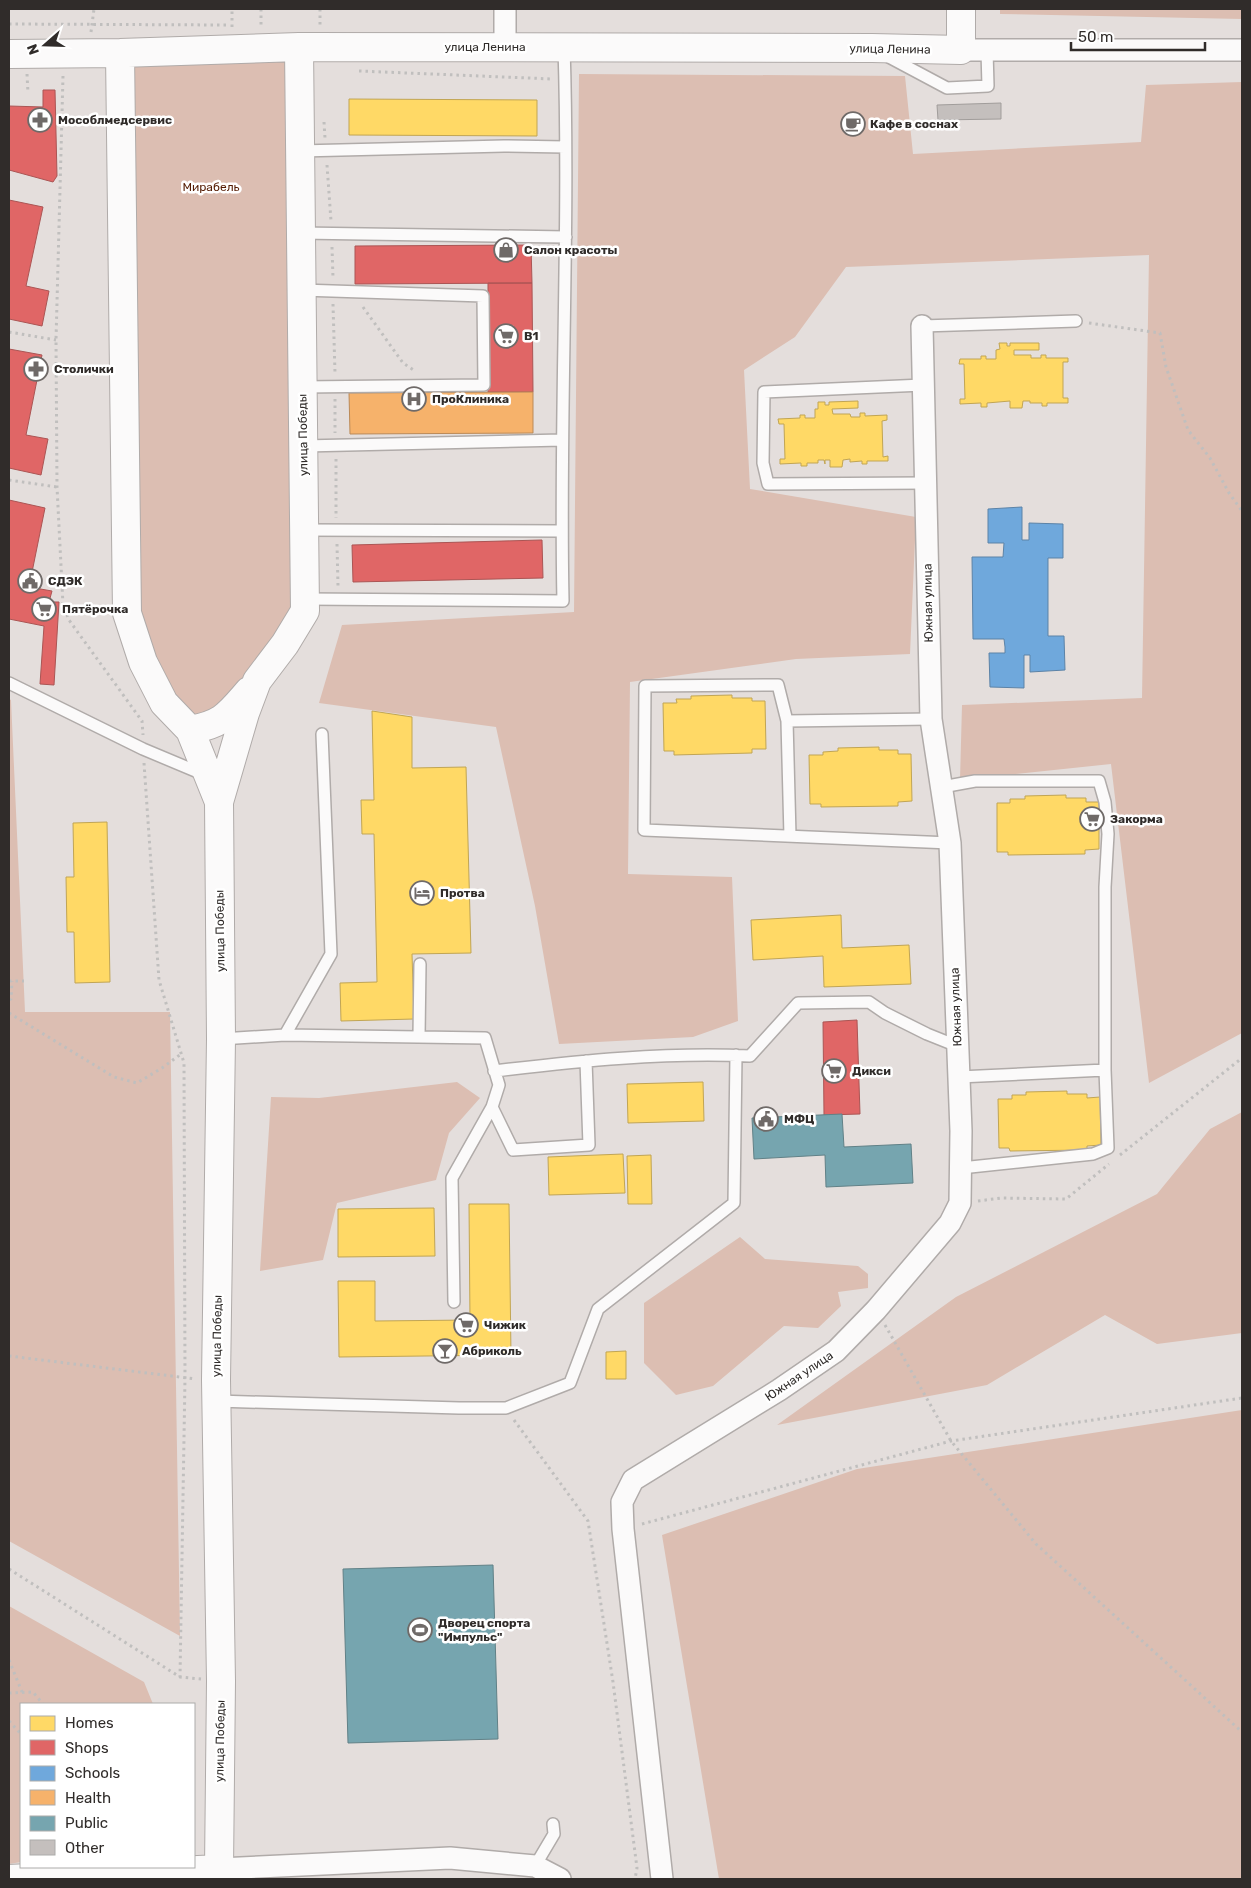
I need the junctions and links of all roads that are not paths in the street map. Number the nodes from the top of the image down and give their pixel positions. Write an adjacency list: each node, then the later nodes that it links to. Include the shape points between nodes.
1 (504, 9): 4 (street)
2 (960, 9): 7 (street)
3 (305, 36): 4 (street, улица Ленина); 9 (street, улица Ленина); 12 (street, улица Победы)
4 (505, 47): 5 (street, улица Ленина)
5 (564, 47): 6 (street, улица Ленина); 11 (lane)
6 (872, 48): 7 (street, улица Ленина); 7 (lane, via 947,88 988,86)
7 (974, 50): 8 (street)
8 (1242, 50)
9 (120, 53): 10 (street, улица Ленина); 30 (street, улица Победы, via 127,613 143,662 164,703)
10 (9, 54)
11 (565, 147): 12 (lane); 14 (lane)
12 (300, 151): 13 (street, улица Победы)
13 (301, 233): 14 (lane); 15 (street, улица Победы)
14 (566, 237): 20 (lane)
15 (302, 290): 19 (street, улица Победы); 19 (lane, via 483,296 484,385)
16 (1076, 321): 17 (lane)
17 (922, 326): 18 (street, Южная улица)
18 (923, 386): 22 (street, Южная улица); 22 (lane, via 764,392 763,463 768,484)
19 (302, 388): 21 (street, улица Победы)
20 (562, 440): 21 (lane); 24 (lane)
21 (303, 446): 23 (street, улица Победы)
22 (926, 484): 28 (street, Южная улица)
23 (304, 530): 24 (lane); 25 (street, улица Победы)
24 (562, 531): 25 (lane, via 563,600)
25 (305, 599): 26 (street, улица Победы, via 305,611)
26 (258, 681): 30 (street, via 224,720); 34 (street, улица Победы, via 245,713)
27 (9, 683): 32 (lane, via 144,749)
28 (931, 719): 29 (lane); 33 (street, Южная улица)
29 (787, 721): 35 (lane); 35 (lane, via 778,684 645,686 644,830)
30 (190, 730): 32 (street, улица Победы)
31 (322, 734): 38 (lane, via 331,954)
32 (209, 776): 34 (street, улица Победы)
33 (942, 787): 36 (street, Южная улица); 44 (lane, via 975,781 1100,781 1108,834)
34 (219, 802): 40 (street, улица Победы)
35 (790, 836): 36 (lane)
36 (950, 843): 41 (street, Южная улица)
37 (420, 964): 39 (lane)
38 (284, 1035): 39 (lane); 40 (lane)
39 (419, 1037): 45 (lane, via 485,1038)
40 (221, 1039): 50 (street, улица Победы)
41 (958, 1046): 42 (lane, via 884,1013 869,1002 798,1004 750,1056); 46 (street, Южная улица)
42 (736, 1055): 43 (lane); 50 (lane, via 734,1203 598,1309 570,1383 506,1408 459,1408)
43 (586, 1061): 45 (lane); 47 (lane, via 589,1146 513,1150)
44 (1105, 1070): 46 (lane); 48 (lane, via 1108,1148 1093,1154)
45 (494, 1071): 47 (lane, via 498,1086)
46 (959, 1076): 48 (street, Южная улица)
47 (492, 1107): 49 (lane, via 452,1178)
48 (961, 1168): 56 (street, Южная улица, via 960,1203 950,1223 876,1310 836,1351 633,1480 622,1502)
49 (454, 1302)
50 (217, 1390): 53 (street, улица Победы, via 221,1681)
51 (553, 1824): 52 (lane, via 554,1834)
52 (536, 1866): 53 (street, via 450,1858); 55 (street)
53 (219, 1874): 54 (street)
54 (9, 1879)
55 (560, 1879)
56 (662, 1879)

